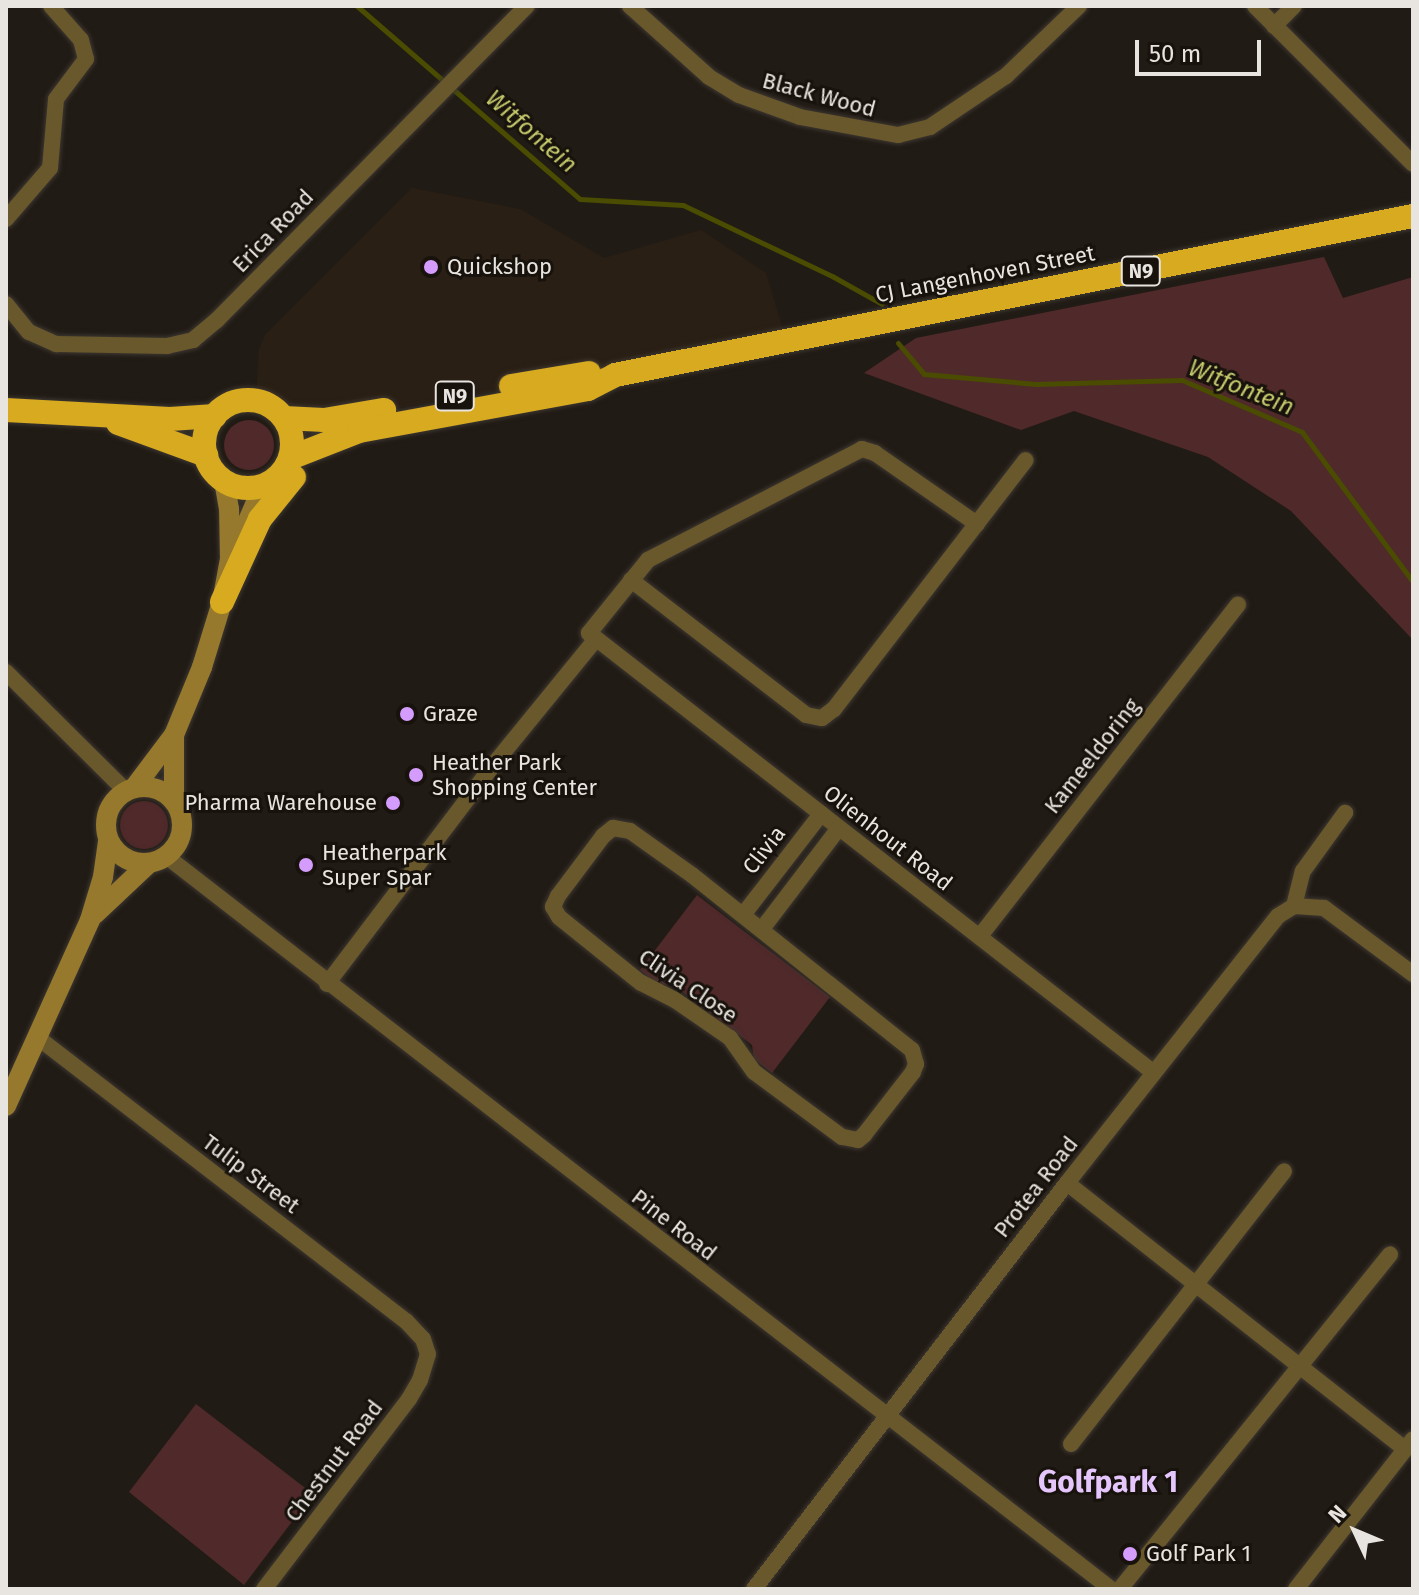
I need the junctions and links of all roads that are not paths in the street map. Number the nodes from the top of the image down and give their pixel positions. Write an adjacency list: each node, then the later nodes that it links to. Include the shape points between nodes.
1 (51, 6): 10 (street, via 81,40 86,59 56,99 50,168)
2 (527, 6): 11 (street, Erica Road, via 193,340 167,346 56,344 29,332)
3 (630, 6): 4 (street, Black Wood, via 709,77 739,95 800,117 898,135 930,127 985,91 1031,55)
4 (1079, 6)
5 (1255, 6): 7 (street)
6 (1294, 6): 7 (street)
7 (1274, 26): 8 (street)
8 (1413, 164)
9 (1413, 216): 12 (highway, CJ Langenhoven Street / N9)
10 (6, 219)
11 (6, 304)
12 (615, 375): 16 (highway, CJ Langenhoven Street / N9, via 555,378 334,419); 17 (highway, CJ Langenhoven Street / N9, via 588,389)
13 (6, 410): 14 (highway, N9)
14 (106, 416): 15 (highway, N9); 18 (highway, N9)
15 (215, 416): 16 (highway, N9, via 233,403 248,401 268,405); 18 (highway, via 207,431)
16 (284, 418): 19 (highway, via 292,442)
17 (403, 422): 19 (highway, CJ Langenhoven Street / N9, via 340,436); 26 (highway, via 336,448 287,483 260,519)
18 (206, 455): 21 (highway)
19 (290, 458): 22 (highway, N9, via 280,475)
20 (1026, 460): 23 (street)
21 (224, 481): 22 (highway, via 243,488); 24 (main road)
22 (263, 486): 24 (main road)
23 (977, 524): 25 (street, via 862,449 652,557); 25 (street, via 822,718 806,715)
24 (230, 559): 26 (main road)
25 (631, 580): 28 (street)
26 (222, 602): 30 (main road)
27 (1238, 604): 42 (street, Kameeldoring)
28 (592, 636): 34 (street, Olienhout Road); 44 (street)
29 (6, 672): 31 (street)
30 (174, 735): 31 (main road); 32 (main road)
31 (130, 790): 32 (main road, via 157,789); 36 (main road, via 108,812)
32 (174, 801): 37 (main road, via 182,828 176,847)
33 (1345, 813): 38 (street, via 1303,871)
34 (821, 814): 35 (street, Olienhout Road); 39 (street, Clivia)
35 (839, 828): 41 (street, Clivia); 42 (street, Olienhout Road)
36 (108, 841): 37 (main road, via 121,856); 40 (main road)
37 (157, 860): 40 (main road); 44 (street, Pine Road, via 212,895)
38 (1294, 906): 43 (street, via 1324,908); 46 (street, Protea Road, via 1269,926)
39 (743, 915): 41 (street, Clivia Close); 41 (street, Clivia Close, via 620,828 603,836 553,907 566,926 641,983 730,1038 762,1078 842,1137 858,1140 913,1072 912,1050)
40 (90, 920): 45 (main road)
41 (762, 929)
42 (980, 936): 46 (street, Olienhout Road)
43 (1413, 974)
44 (327, 984): 54 (street, Pine Road)
45 (37, 1037): 47 (main road); 52 (street, Tulip Street, via 406,1321 423,1339)
46 (1153, 1072): 49 (street, Protea Road)
47 (6, 1106)
48 (1284, 1171): 51 (street)
49 (1067, 1183): 51 (street); 54 (street, Protea Road)
50 (1390, 1254): 53 (street)
51 (1195, 1284): 53 (street); 55 (street)
52 (428, 1354): 57 (street, Chestnut Road, via 409,1399)
53 (1299, 1366): 56 (street); 60 (street)
54 (887, 1418): 58 (street, Protea Road); 59 (street, Pine Road)
55 (1071, 1444)
56 (1409, 1444): 61 (street)
57 (264, 1589)
58 (754, 1589)
59 (1111, 1589)
60 (1120, 1589)
61 (1296, 1589)

